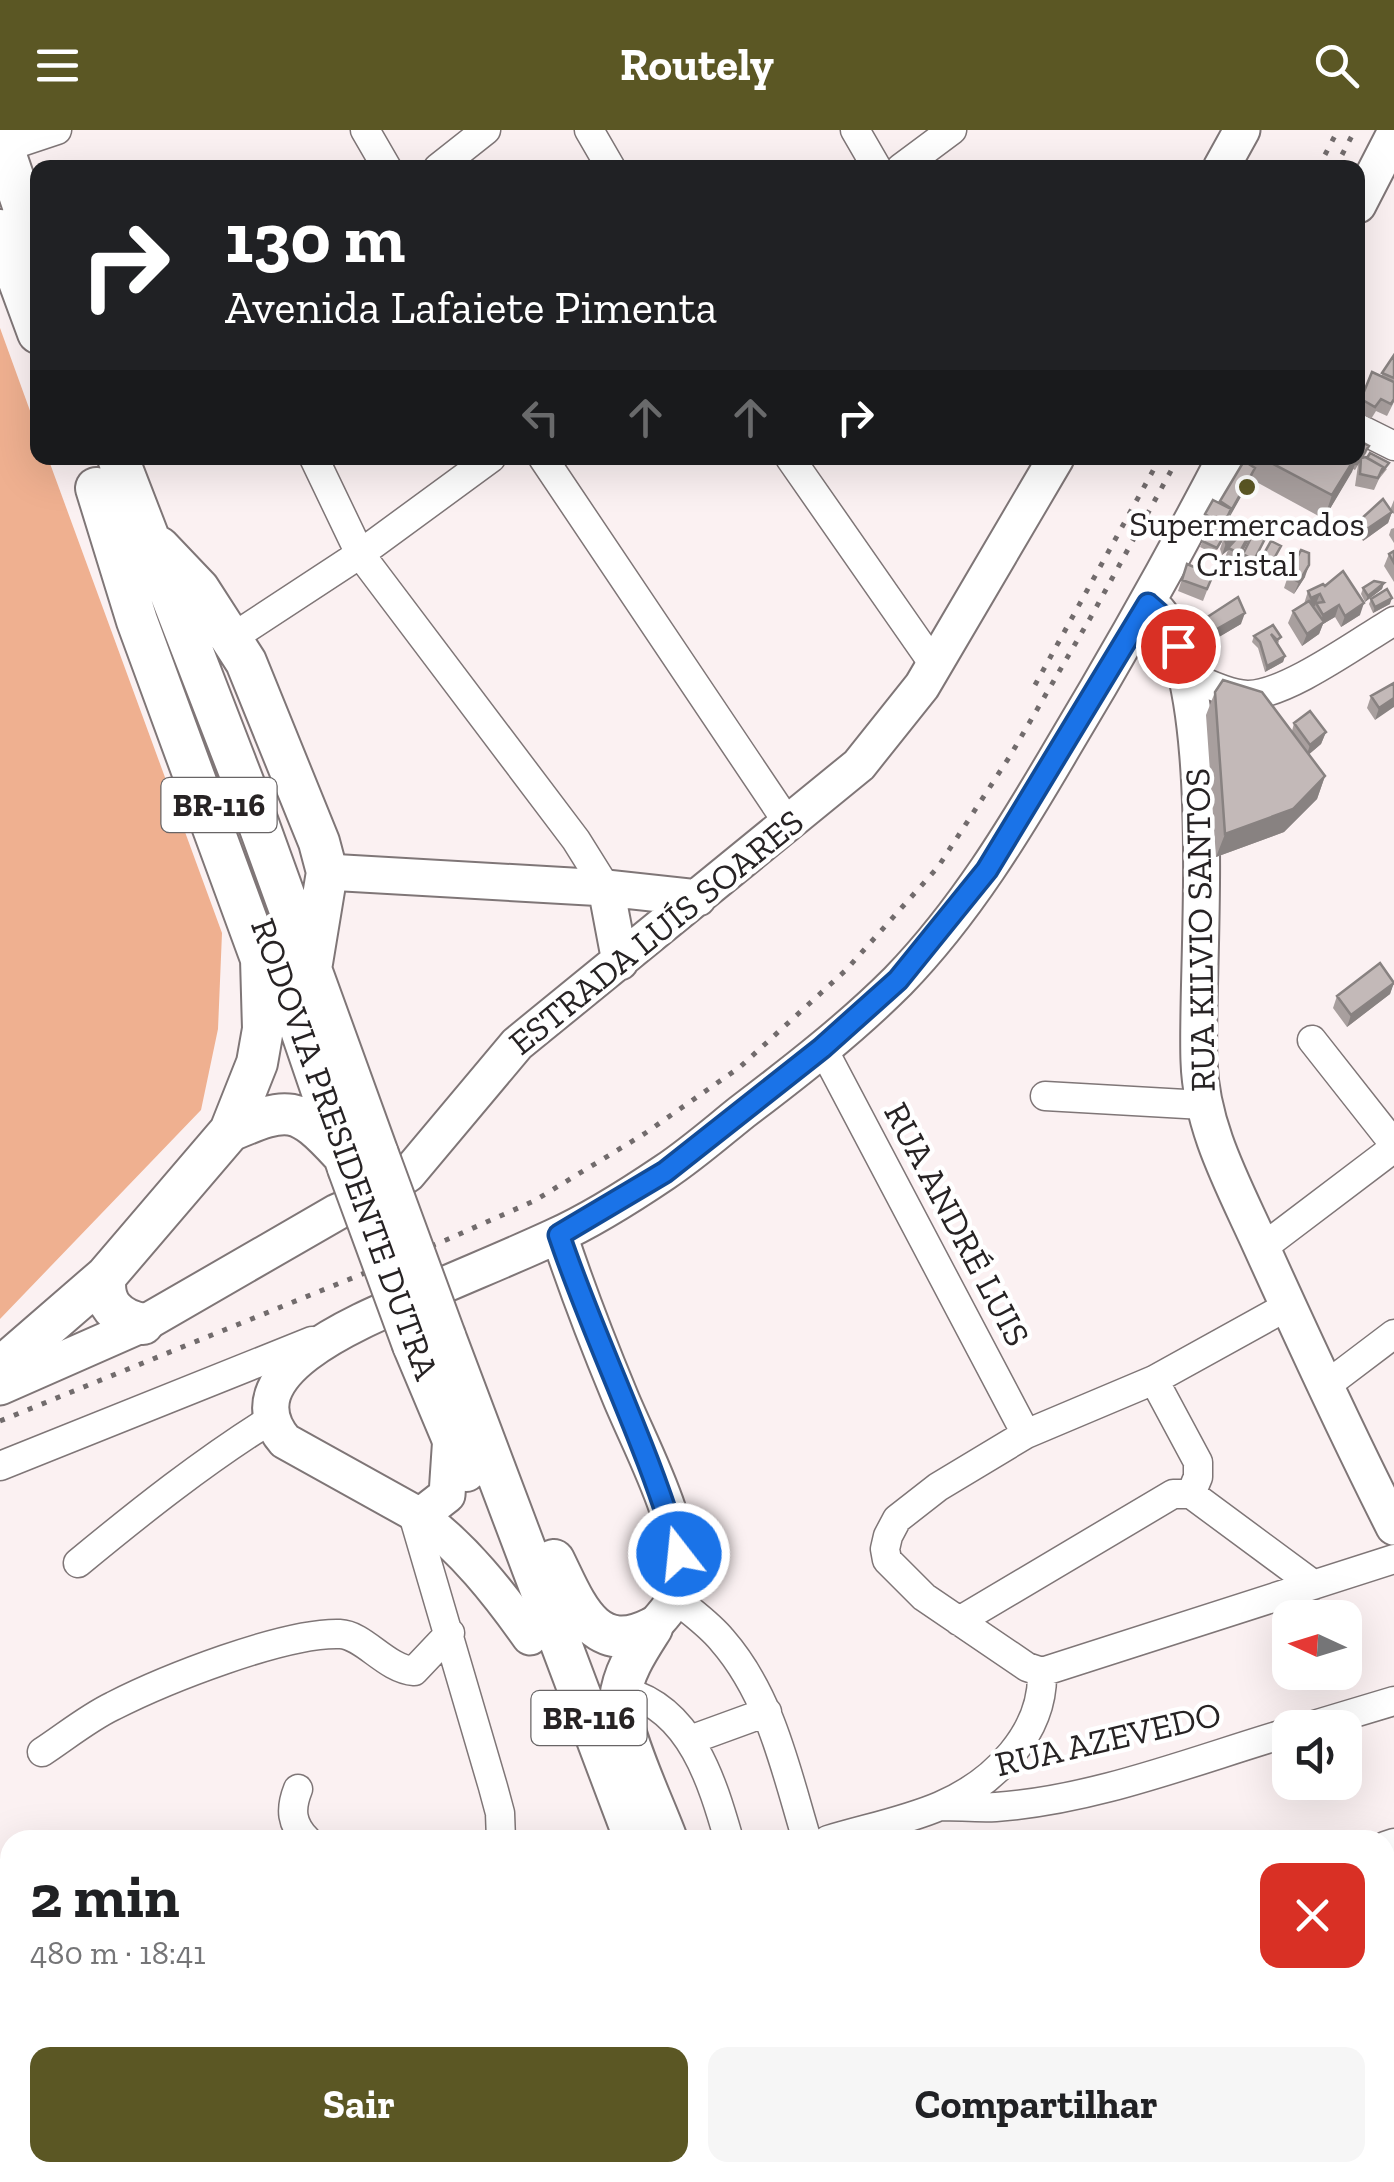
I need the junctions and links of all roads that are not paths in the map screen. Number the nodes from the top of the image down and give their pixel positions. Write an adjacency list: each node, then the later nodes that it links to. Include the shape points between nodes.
1 (57, 130): 9 (street)
2 (365, 130): 10 (street)
3 (486, 130): 11 (street)
4 (589, 130): 12 (street)
5 (855, 130): 13 (street)
6 (952, 130): 14 (street)
7 (1242, 130): 15 (main road)
8 (1394, 135): 16 (main road)
9 (1, 143): 17 (highway)
10 (382, 160)
11 (448, 160)
12 (606, 160)
13 (872, 160)
14 (912, 160)
15 (1225, 160)
16 (1365, 191)
17 (30, 227)
18 (0, 230): 19 (highway)
19 (30, 312)
20 (1365, 432): 21 (street)
21 (1394, 446)
22 (317, 465): 30 (street)
23 (481, 465): 30 (street)
24 (548, 465): 36 (street)
25 (795, 465): 34 (street)
26 (1047, 465): 34 (main road, ESTRADA LUÍS SOARES)
27 (1221, 465): 31 (main road)
28 (100, 468): 29 (highway, RODOVIA PRESIDENTE DUTRA / BR-116); 46 (highway, via 137,621 261,959 258,1063); 48 (highway, RODOVIA PRESIDENTE DUTRA / BR-116, via 132,574)
29 (147, 534): 33 (highway, via 199,589); 41 (highway, RODOVIA PRESIDENTE DUTRA / BR-116)
30 (360, 554): 33 (street); 38 (street)
31 (1148, 604): 35 (main road, RUA KILVIO SANTOS, via 1165,619); 43 (main road, via 987,870 898,980)
32 (1394, 621): 35 (street, via 1266,693 1244,695)
33 (232, 638): 37 (highway, via 267,706)
34 (935, 666): 36 (main road, ESTRADA LUÍS SOARES, via 859,765)
35 (1187, 675): 45 (main road, RUA KILVIO SANTOS, via 1200,837)
36 (788, 823): 39 (main road, ESTRADA LUÍS SOARES)
37 (327, 872): 38 (main road); 41 (highway)
38 (606, 888): 39 (main road); 40 (main road)
39 (698, 898): 40 (main road, ESTRADA LUÍS SOARES)
40 (620, 962): 53 (main road, ESTRADA LUÍS SOARES, via 501,1060 408,1174)
41 (312, 966): 48 (highway, RODOVIA PRESIDENTE DUTRA / BR-116)
42 (1312, 1040): 47 (street)
43 (822, 1048): 49 (main road, via 665,1172); 63 (street, RUA ANDRÉ LUIS)
44 (1044, 1096): 45 (street)
45 (1203, 1106): 50 (main road, RUA KILVIO SANTOS)
46 (230, 1130): 48 (highway, via 265,1116 297,1114); 51 (highway)
47 (1394, 1146): 50 (street)
48 (357, 1160): 56 (highway, RODOVIA PRESIDENTE DUTRA / BR-116, bridge)
49 (559, 1235): 54 (main road); 73 (main road, via 667,1510 679,1582)
50 (1262, 1248): 52 (main road, RUA KILVIO SANTOS)
51 (106, 1276): 53 (highway, via 106,1299 114,1310); 57 (highway)
52 (1286, 1307): 58 (street); 60 (main road, RUA KILVIO SANTOS)
53 (142, 1324): 59 (main road, ESTRADA LUÍS SOARES)
54 (346, 1328): 61 (main road, via 290,1368 276,1388); 65 (street)
55 (1394, 1334): 60 (street)
56 (429, 1341): 62 (highway, RODOVIA PRESIDENTE DUTRA / BR-116); 64 (highway, RODOVIA PRESIDENTE DUTRA / BR-116)
57 (0, 1368)
58 (1154, 1380): 63 (street); 67 (street, via 1198,1462)
59 (0, 1387)
60 (1324, 1387): 66 (main road, RUA KILVIO SANTOS)
61 (273, 1418): 68 (main road, via 294,1448); 71 (street)
62 (451, 1431): 68 (main road, via 446,1495); 77 (highway, RODOVIA PRESIDENTE DUTRA / BR-116)
63 (1026, 1434): 74 (street, via 938,1487 897,1519 888,1536 887,1560)
64 (488, 1451): 75 (highway, via 516,1482); 91 (highway, RODOVIA PRESIDENTE DUTRA / BR-116)
65 (0, 1466)
66 (1384, 1487): 69 (main road, RUA KILVIO SANTOS)
67 (1191, 1494): 72 (street); 74 (street, via 1173,1494)
68 (416, 1513): 76 (street); 77 (main road, via 467,1556)
69 (1394, 1527)
70 (1394, 1559): 72 (street)
71 (78, 1563)
72 (1314, 1585): 78 (street)
73 (664, 1613): 75 (highway, via 627,1637); 79 (highway, via 628,1668); 82 (street, via 721,1638)
74 (960, 1621): 78 (street)
75 (590, 1624): 79 (street)
76 (450, 1634): 85 (street, via 414,1672 345,1634 256,1651 111,1706); 89 (street)
77 (530, 1637): 90 (highway, RODOVIA PRESIDENTE DUTRA / BR-116)
78 (1042, 1672): 87 (street, via 1037,1714 1025,1736 1005,1762)
79 (625, 1688): 84 (street, via 671,1714); 92 (highway, via 620,1713); 93 (street)
80 (1394, 1701): 81 (street)
81 (1362, 1711)
82 (767, 1712): 84 (street); 95 (street)
83 (1272, 1737): 87 (street, RUA AZEVEDO, via 1048,1800)
84 (690, 1740): 94 (street)
85 (42, 1752)
86 (298, 1789): 88 (street, via 292,1805)
87 (942, 1806): 96 (street)
88 (299, 1830)
89 (499, 1830)
90 (602, 1830)
91 (631, 1830)
92 (663, 1830)
93 (681, 1830)
94 (725, 1830)
95 (804, 1830)
96 (862, 1830)

